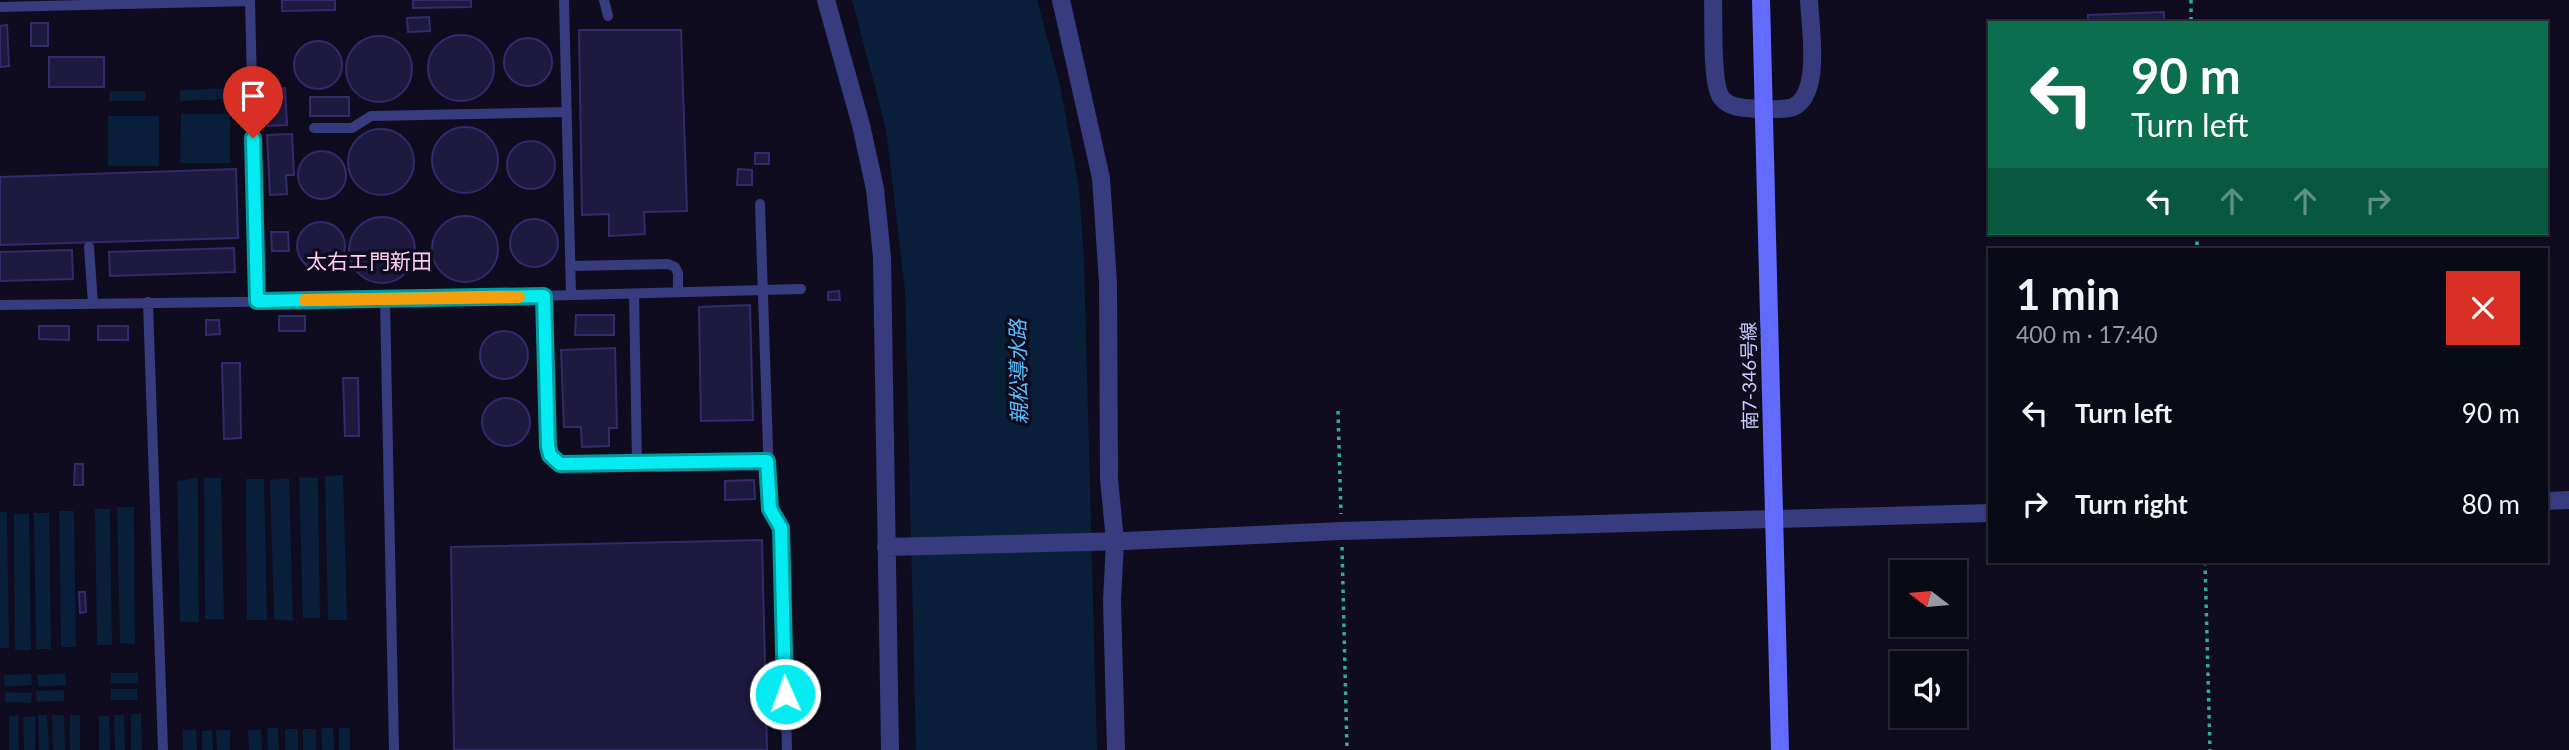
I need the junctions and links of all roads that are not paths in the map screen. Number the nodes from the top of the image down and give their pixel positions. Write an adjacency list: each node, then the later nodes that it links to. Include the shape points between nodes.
1 (564, 0): 12 (lane)
2 (604, 0): 10 (lane)
3 (826, 0): 35 (street, via 875,189)
4 (1061, 0): 34 (street, via 1101,178 1108,283)
5 (1713, 0): 11 (street, via 1720,96 1739,108)
6 (1761, 0): 11 (street, 南7-346号線)
7 (1809, 0): 11 (street, via 1809,90 1791,108)
8 (250, 1): 9 (lane); 24 (lane)
9 (0, 7)
10 (608, 16)
11 (1764, 109): 33 (street, 南7-346号線)
12 (566, 112): 13 (lane, via 371,116 352,128); 16 (lane)
13 (314, 128)
14 (760, 204): 18 (lane)
15 (89, 247): 26 (lane)
16 (570, 266): 19 (lane, via 668,264 678,273); 21 (lane)
17 (801, 289): 18 (lane)
18 (762, 290): 19 (lane); 28 (lane)
19 (678, 292): 20 (lane)
20 (634, 294): 21 (lane); 29 (lane)
21 (571, 295): 22 (lane)
22 (544, 296): 23 (lane); 29 (lane, via 550,455 560,464)
23 (385, 300): 24 (lane); 37 (lane)
24 (257, 301): 25 (lane)
25 (148, 302): 26 (lane); 36 (lane)
26 (93, 304): 27 (lane)
27 (0, 305)
28 (767, 461): 29 (lane); 38 (lane, via 770,509 781,528)
29 (637, 463)
30 (2548, 500): 31 (street)
31 (2569, 500)
32 (1988, 513): 33 (street)
33 (1774, 519): 34 (street); 41 (street, 南7-346号線)
34 (1109, 541): 35 (street); 40 (street)
35 (894, 547): 39 (street)
36 (163, 750)
37 (394, 750)
38 (787, 750)
39 (890, 750)
40 (1116, 750)
41 (1780, 750)

